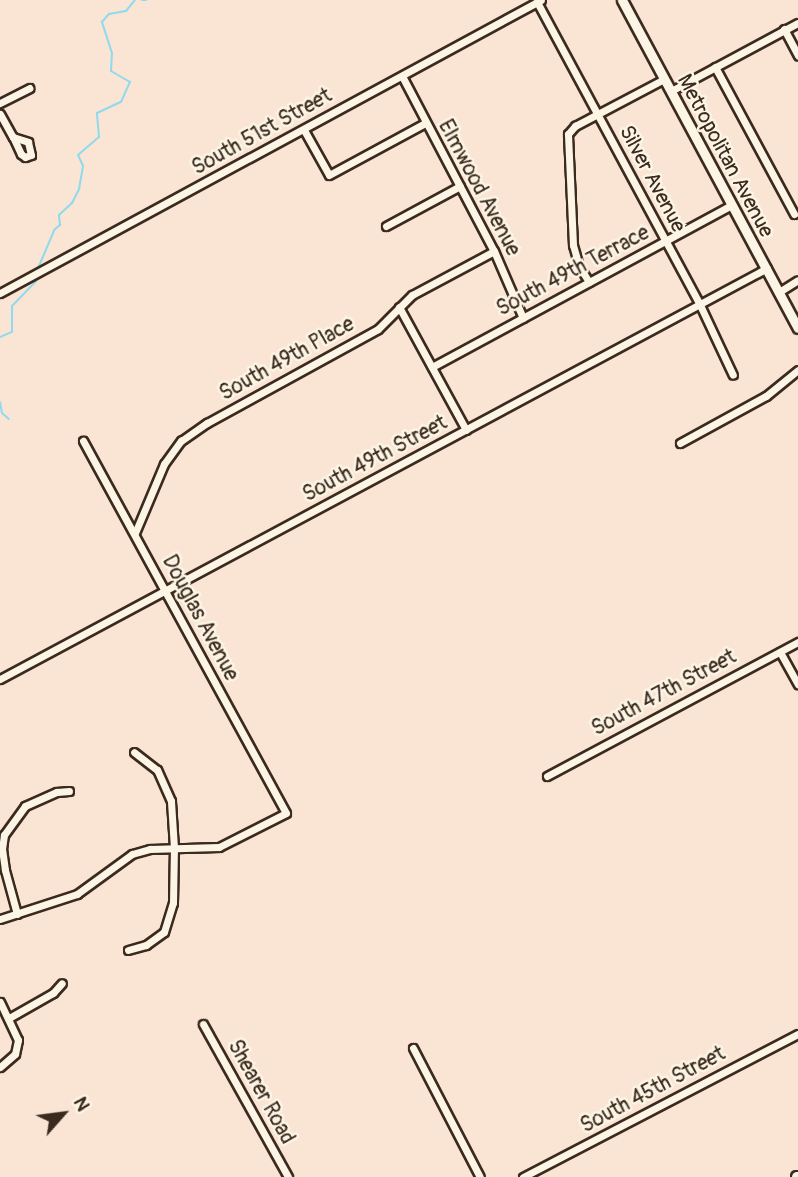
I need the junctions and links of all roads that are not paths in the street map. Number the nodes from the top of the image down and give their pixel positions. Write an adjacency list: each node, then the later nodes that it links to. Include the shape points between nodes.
1 (622, 0): 8 (main road, Metropolitan Avenue)
2 (539, 1): 7 (street, South 51st Street); 13 (street, Silver Avenue)
3 (798, 23): 4 (street)
4 (784, 29): 5 (street); 6 (street)
5 (798, 55)
6 (715, 67): 10 (street); 19 (street)
7 (402, 76): 14 (street, Elmwood Avenue); 15 (street, South 51st Street)
8 (664, 79): 10 (main road, Metropolitan Avenue); 13 (street)
9 (29, 88): 11 (street)
10 (671, 91): 18 (main road, Metropolitan Avenue)
11 (0, 103)
12 (0, 114): 16 (street)
13 (598, 114): 21 (street, Silver Avenue); 26 (street, via 568,134 573,245)
14 (425, 123): 15 (street, via 330,175); 17 (street, Elmwood Avenue)
15 (304, 130): 27 (street, South 51st Street)
16 (13, 137)
17 (460, 186): 20 (street); 22 (street, Elmwood Avenue)
18 (731, 205): 21 (street, South 49th Terrace); 23 (main road, Metropolitan Avenue)
19 (794, 214)
20 (386, 226)
21 (666, 240): 26 (street, South 49th Terrace); 29 (street, Silver Avenue)
22 (494, 251): 30 (street, South 49th Place, via 412,295); 31 (street, Elmwood Avenue)
23 (767, 268): 28 (main road, Metropolitan Avenue); 29 (street, South 49th Street)
24 (798, 280): 28 (street)
25 (0, 282): 27 (street)
26 (589, 282): 31 (street, South 49th Terrace)
27 (2, 292)
28 (779, 292): 32 (main road, Metropolitan Avenue)
29 (700, 305): 35 (street, Silver Avenue); 36 (street, South 49th Street)
30 (399, 307): 33 (street); 39 (street, South 49th Place, via 378,329 181,441 164,464)
31 (523, 318): 33 (street, South 49th Terrace)
32 (798, 328)
33 (432, 367): 36 (street)
34 (798, 370): 38 (street, via 766,396)
35 (733, 375)
36 (466, 430): 40 (street, South 49th Street)
37 (83, 440): 39 (street, Douglas Avenue)
38 (680, 443)
39 (135, 533): 40 (street, Douglas Avenue)
40 (166, 591): 43 (street, South 49th Street); 48 (street, Douglas Avenue, via 286,813 219,847)
41 (798, 642): 42 (street, South 47th Street)
42 (780, 652): 44 (street); 46 (street, South 47th Street)
43 (0, 679)
44 (798, 684)
45 (134, 752): 48 (street, via 157,769 167,789)
46 (547, 776)
47 (69, 791): 49 (street, via 25,806 4,835 5,870)
48 (174, 848): 49 (street, via 132,854 77,894); 51 (street, via 168,924 157,938)
49 (18, 914): 50 (street)
50 (0, 919)
51 (128, 950)
52 (62, 983): 54 (street)
53 (0, 1002): 54 (street)
54 (9, 1018): 58 (street, via 18,1040 15,1054)
55 (203, 1024): 59 (street, Shearer Road)
56 (798, 1034): 61 (street, South 45th Street)
57 (413, 1048): 60 (street)
58 (0, 1067)
59 (288, 1177)
60 (480, 1177)
61 (523, 1177)

